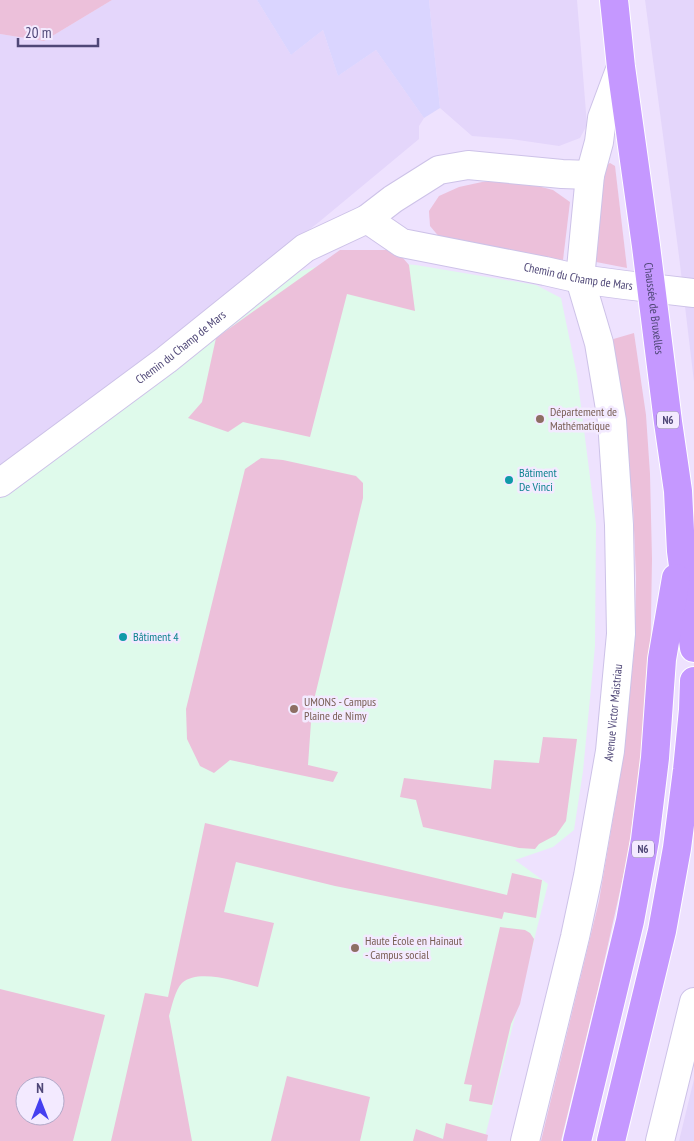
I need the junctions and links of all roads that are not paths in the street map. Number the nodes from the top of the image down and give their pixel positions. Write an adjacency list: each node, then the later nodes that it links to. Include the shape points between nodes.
1 (614, 0): 2 (main road, Chaussée de Bruxelles / N6)
2 (621, 67): 3 (street, Chaussée de Bruxelles, via 602,118); 6 (main road, Chaussée de Bruxelles / N6)
3 (590, 176): 4 (street, Chemin du Champ de Mars, via 468,165 439,170 393,198); 5 (street, Chaussée de Bruxelles)
4 (367, 219): 5 (street, Chemin du Champ de Mars, via 402,243); 8 (street, Chemin du Champ de Mars, via 305,248 166,360)
5 (580, 279): 6 (street, Chemin du Champ de Mars); 14 (street, Avenue Victor Maistriau, via 599,343 612,421 619,525 620,634 610,751 588,876)
6 (652, 288): 7 (street, Chemin du Champ de Mars); 9 (main road, Chaussée de Bruxelles / N6, via 678,491)
7 (694, 293)
8 (0, 483)
9 (681, 551): 10 (main road, N6); 15 (main road, N6, via 662,659 645,840 630,921)
10 (694, 648)
11 (694, 681): 12 (main road)
12 (685, 850): 16 (main road)
13 (694, 1002): 17 (street)
14 (526, 1141)
15 (577, 1141)
16 (611, 1141)
17 (660, 1141)

